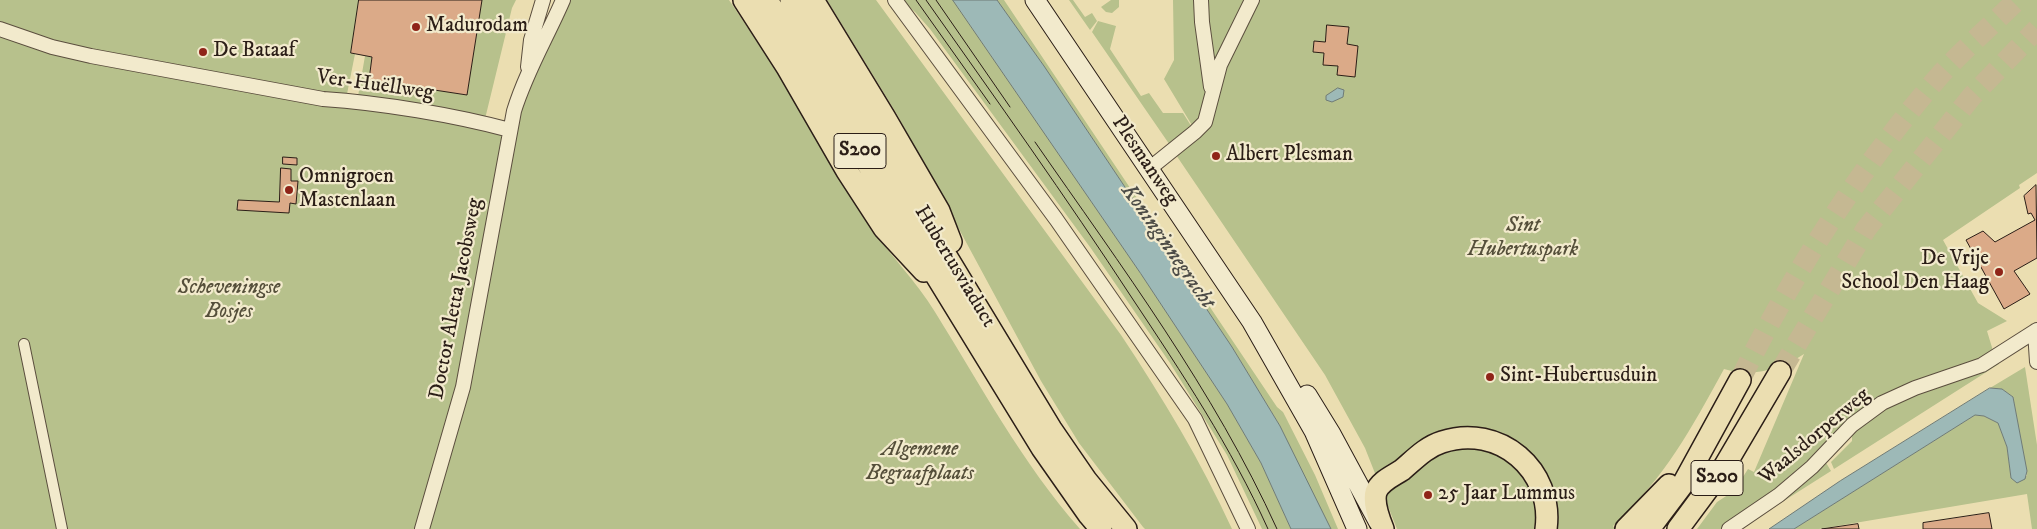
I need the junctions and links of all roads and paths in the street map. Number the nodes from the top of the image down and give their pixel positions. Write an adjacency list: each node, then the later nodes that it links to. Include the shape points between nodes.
1 (542, 0): 12 (street, Doctor Aletta Jacobsweg, via 531,40)
2 (563, 0): 12 (street, Doctor Aletta Jacobsweg)
3 (744, 0): 16 (main road, via 884,228)
4 (767, 0): 16 (main road, Hubertusviaduct / S200)
5 (791, 0): 16 (main road, Hubertusviaduct / S200)
6 (813, 0): 16 (main road, via 939,211)
7 (895, 0): 31 (street, via 1056,219 1195,419)
8 (1036, 0): 15 (main road, Plesmanweg)
9 (1201, 0): 13 (street)
10 (1252, 0): 13 (street, via 1220,65)
11 (0, 29): 14 (street, Ver-Huëllweg, via 52,47 100,58)
12 (527, 75): 14 (street, Doctor Aletta Jacobsweg)
13 (1212, 93): 15 (street, via 1205,122)
14 (510, 130): 28 (street, Doctor Aletta Jacobsweg, via 463,387)
15 (1149, 169): 17 (main road, Plesmanweg)
16 (963, 300): 29 (main road, Hubertusviaduct / S200, via 1042,448); 30 (main road, Hubertusviaduct / S200, via 1089,485)
17 (1252, 322): 26 (main road, Plesmanweg, via 1282,358 1318,411); 32 (main road, Plesmanweg, via 1297,399)
18 (2036, 331): 20 (street); 36 (street, Waalsdorperweg, via 1982,365 1915,388 1882,404 1852,425 1812,467 1778,495)
19 (24, 344): 27 (street)
20 (2037, 362)
21 (1780, 372): 23 (main road, S200)
22 (1740, 380): 24 (main road, S200)
23 (1746, 432): 24 (main road, S200, via 1712,460); 25 (main road, S200, via 1716,480)
24 (1696, 461): 34 (main road); 35 (main road, S200)
25 (1681, 526)
26 (1382, 528): 33 (main road, via 1375,498 1383,483 1436,444 1457,438 1475,438 1507,447 1534,472 1545,497)
27 (62, 529)
28 (422, 529)
29 (1101, 529)
30 (1126, 529)
31 (1248, 529)
32 (1357, 529)
33 (1546, 529)
34 (1626, 529)
35 (1649, 529)
36 (1730, 529)

